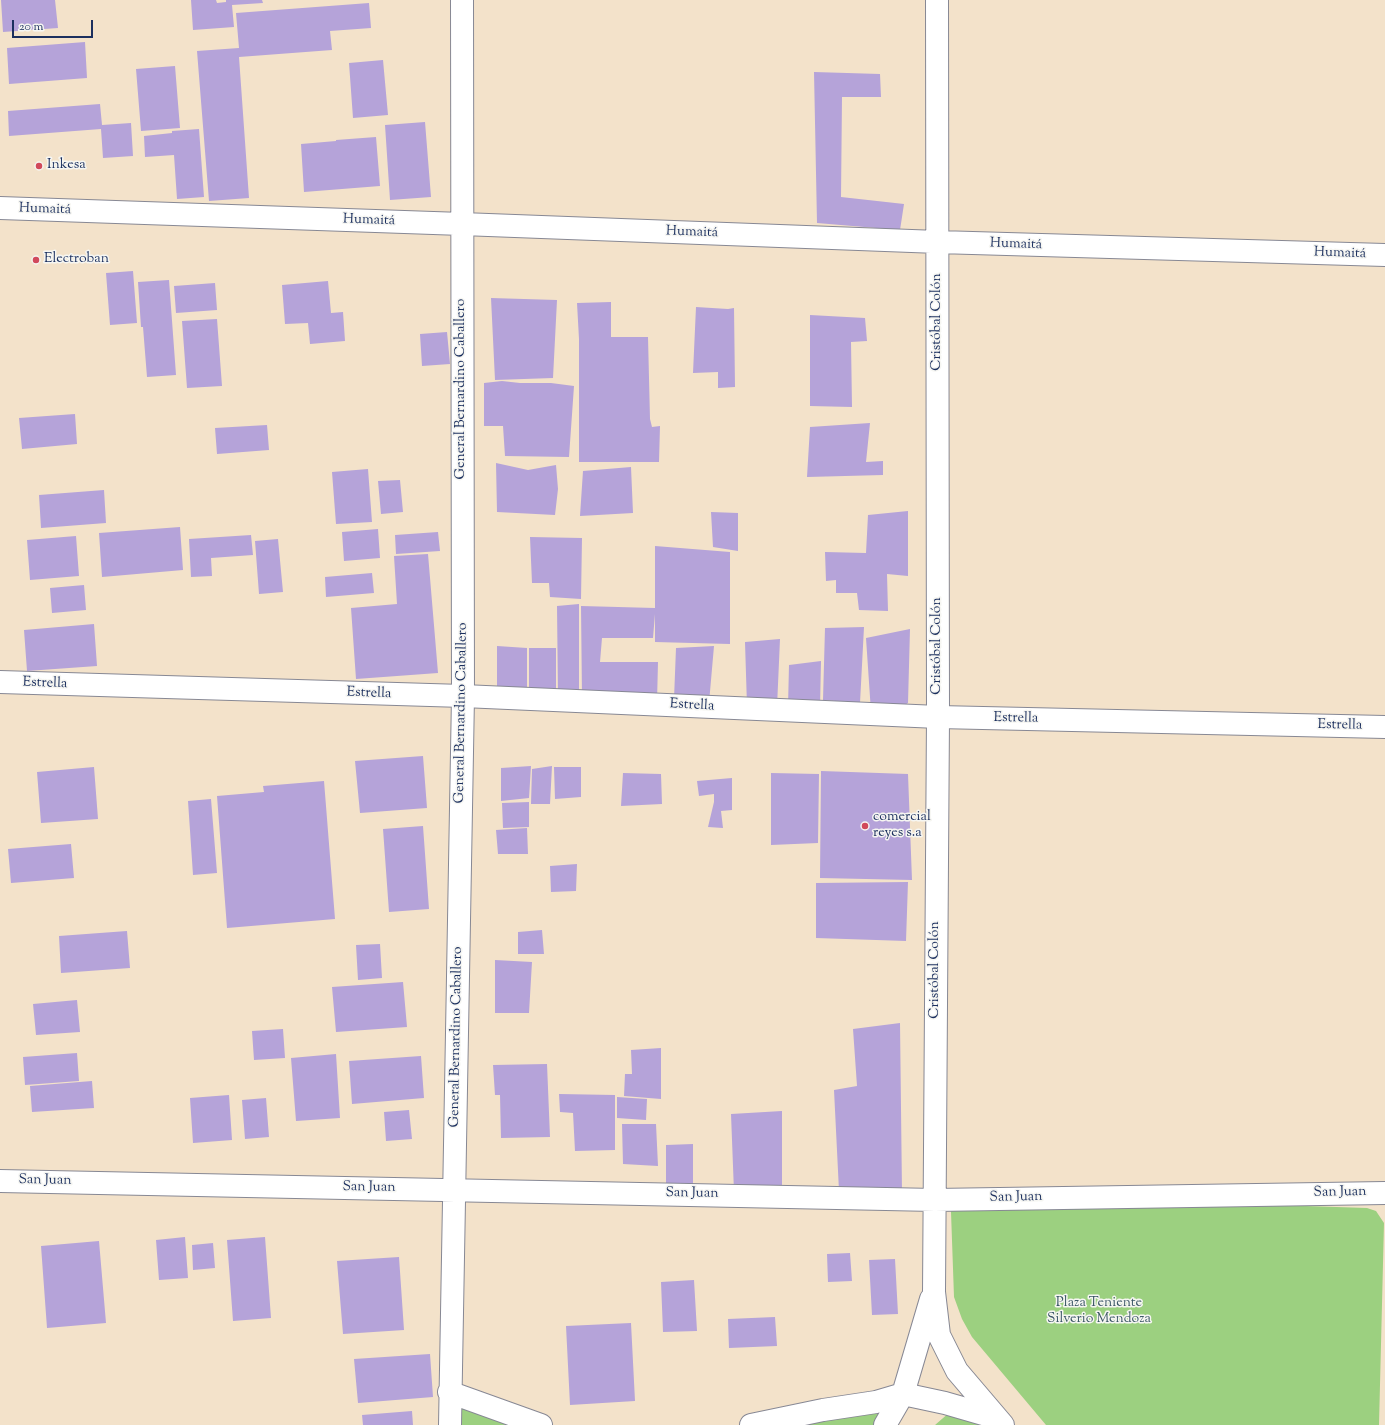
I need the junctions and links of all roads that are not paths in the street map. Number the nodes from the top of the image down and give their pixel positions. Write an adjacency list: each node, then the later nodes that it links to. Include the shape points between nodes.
1 (462, 0): 4 (street, General Bernardino Caballero)
2 (937, 0): 5 (street, Cristóbal Colón)
3 (0, 208): 4 (street, Humaitá)
4 (462, 224): 5 (street, Humaitá); 8 (street, General Bernardino Caballero)
5 (938, 242): 6 (street, Humaitá); 9 (street, Cristóbal Colón)
6 (1385, 255)
7 (0, 682): 8 (street, Estrella)
8 (464, 696): 9 (street, Estrella); 12 (street, General Bernardino Caballero)
9 (938, 717): 10 (street, Estrella); 14 (street, Cristóbal Colón)
10 (1385, 727)
11 (0, 1181): 12 (street, San Juan)
12 (455, 1189): 14 (street, San Juan); 16 (street, General Bernardino Caballero)
13 (1385, 1193): 14 (street, San Juan)
14 (935, 1200): 15 (street, Cristóbal Colón)
15 (934, 1292): 17 (street); 18 (street, via 939,1335 957,1371)
16 (450, 1392): 19 (street, General Bernardino Caballero); 20 (street)
17 (903, 1394): 18 (street, via 945,1403); 21 (street, via 876,1402); 22 (street)
18 (1000, 1422)
19 (450, 1425)
20 (541, 1425)
21 (751, 1425)
22 (885, 1425)

